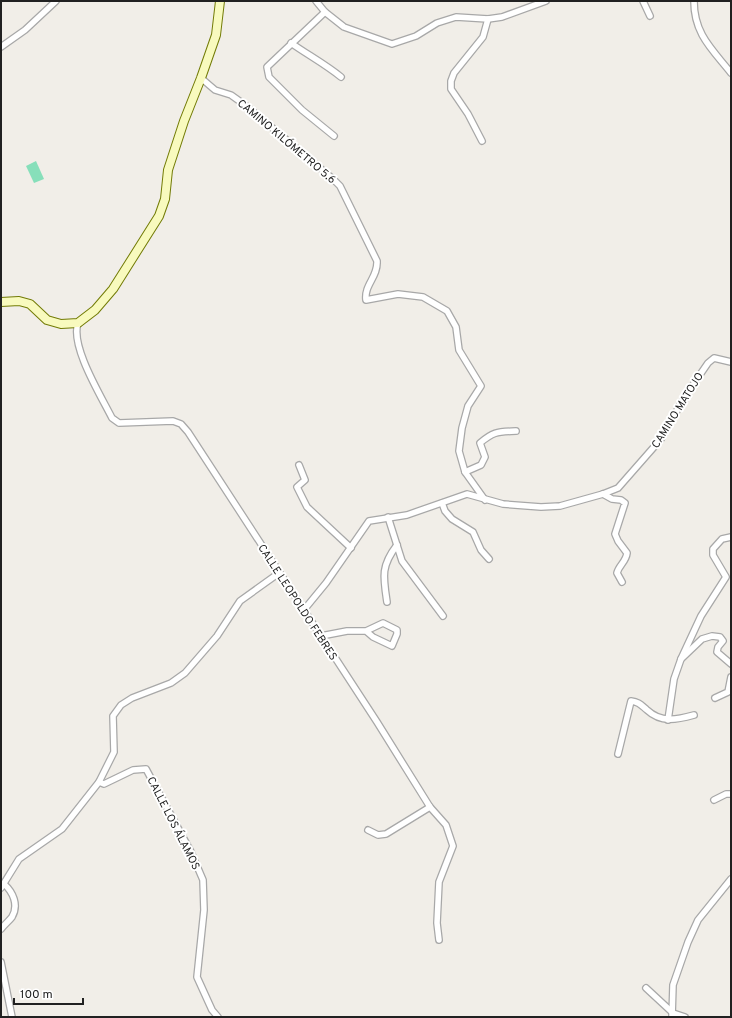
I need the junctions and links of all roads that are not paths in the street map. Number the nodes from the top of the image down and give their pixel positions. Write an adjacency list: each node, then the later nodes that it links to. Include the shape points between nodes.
1 (56, 1): 11 (street, via 25,30)
2 (220, 1): 14 (street, via 216,35)
3 (316, 1): 7 (street)
4 (546, 1): 9 (street)
5 (642, 1): 8 (street)
6 (694, 1): 12 (street, via 698,28)
7 (325, 12): 9 (street, via 344,27 392,44 416,36 437,22 456,17); 10 (street)
8 (650, 16)
9 (488, 20): 16 (street, via 482,36 454,73 451,81 451,89)
10 (291, 43): 13 (street, via 326,64); 15 (street, via 267,66 269,77 302,110)
11 (2, 46)
12 (731, 72)
13 (341, 77)
14 (201, 78): 18 (street, via 168,170 165,199 159,216 112,288 95,310); 22 (street, CAMINO KILÓMETRO 5.6, via 215,90 231,95 245,105 326,171 340,186 377,261 377,270 365,292 366,300 398,294 423,297 452,317 459,350 481,386 468,406 462,428 459,451)
15 (334, 136)
16 (482, 141)
17 (1, 302): 18 (street, via 19,301 30,304 47,320 61,324)
18 (78, 323): 31 (street, CALLE LEOPOLDO FEBRES, via 75,330 78,347 112,418 119,423 167,420 181,424)
19 (731, 362): 23 (street, CAMINO MATOJO, via 714,358 708,363 684,398 661,439 618,488)
20 (516, 431): 22 (street, via 494,432 489,435 480,443 485,457 482,465)
21 (299, 465): 29 (street, via 305,480 297,487 307,507)
22 (465, 472): 24 (street, CAMINO KILÓMETRO 5.6)
23 (604, 494): 24 (street, CAMINO MATOJO, via 560,506 541,507); 32 (street, via 625,503 615,534 627,554 627,559 617,572)
24 (485, 500): 25 (street, CAMINO MATOJO, via 467,494)
25 (442, 504): 26 (street, CAMINO MATOJO); 30 (street, via 452,519 473,532 481,550)
26 (388, 517): 28 (street); 29 (street, CAMINO MATOJO, via 370,521)
27 (731, 537): 38 (street, via 722,539 713,548 712,555 726,577 701,616)
28 (397, 545): 33 (street, via 389,555 384,568); 35 (street, via 402,561)
29 (351, 548): 34 (street, CAMINO MATOJO)
30 (489, 559)
31 (279, 574): 34 (street, CALLE LEOPOLDO FEBRES); 46 (street, via 240,601 217,636 185,673 121,705 113,716 114,752)
32 (622, 582)
33 (387, 602)
34 (303, 611): 37 (street, CALLE LEOPOLDO FEBRES)
35 (443, 616)
36 (366, 631): 36 (street, via 392,646 397,634 397,630 383,623); 37 (street, via 347,631)
37 (321, 636): 49 (street, CALLE LEOPOLDO FEBRES)
38 (681, 659): 39 (street, via 702,639 712,636 720,637 723,641 717,652); 44 (street, via 674,679)
39 (731, 664)
40 (731, 677): 41 (street)
41 (729, 692): 42 (street)
42 (715, 698)
43 (694, 715): 44 (street)
44 (668, 720): 45 (street, via 658,719 638,702 631,701)
45 (618, 754)
46 (99, 782): 52 (street, via 62,829 19,859); 59 (street, CALLE LOS ÁLAMOS, via 104,784 134,770 146,769 191,852 203,880 204,910 198,977 212,1010)
47 (731, 794): 48 (street)
48 (714, 800)
49 (430, 807): 50 (street, via 386,834 378,835); 54 (street, CALLE LEOPOLDO FEBRES, via 446,825 453,846 439,882)
50 (368, 830)
51 (731, 879): 57 (street, via 698,920 691,935 673,985)
52 (2, 886): 53 (street, via 11,890 15,904 12,916)
53 (1, 929)
54 (439, 940)
55 (1, 962): 58 (street)
56 (646, 988): 57 (street)
57 (673, 1015): 60 (street)
58 (12, 1017)
59 (218, 1017)
60 (685, 1017)

